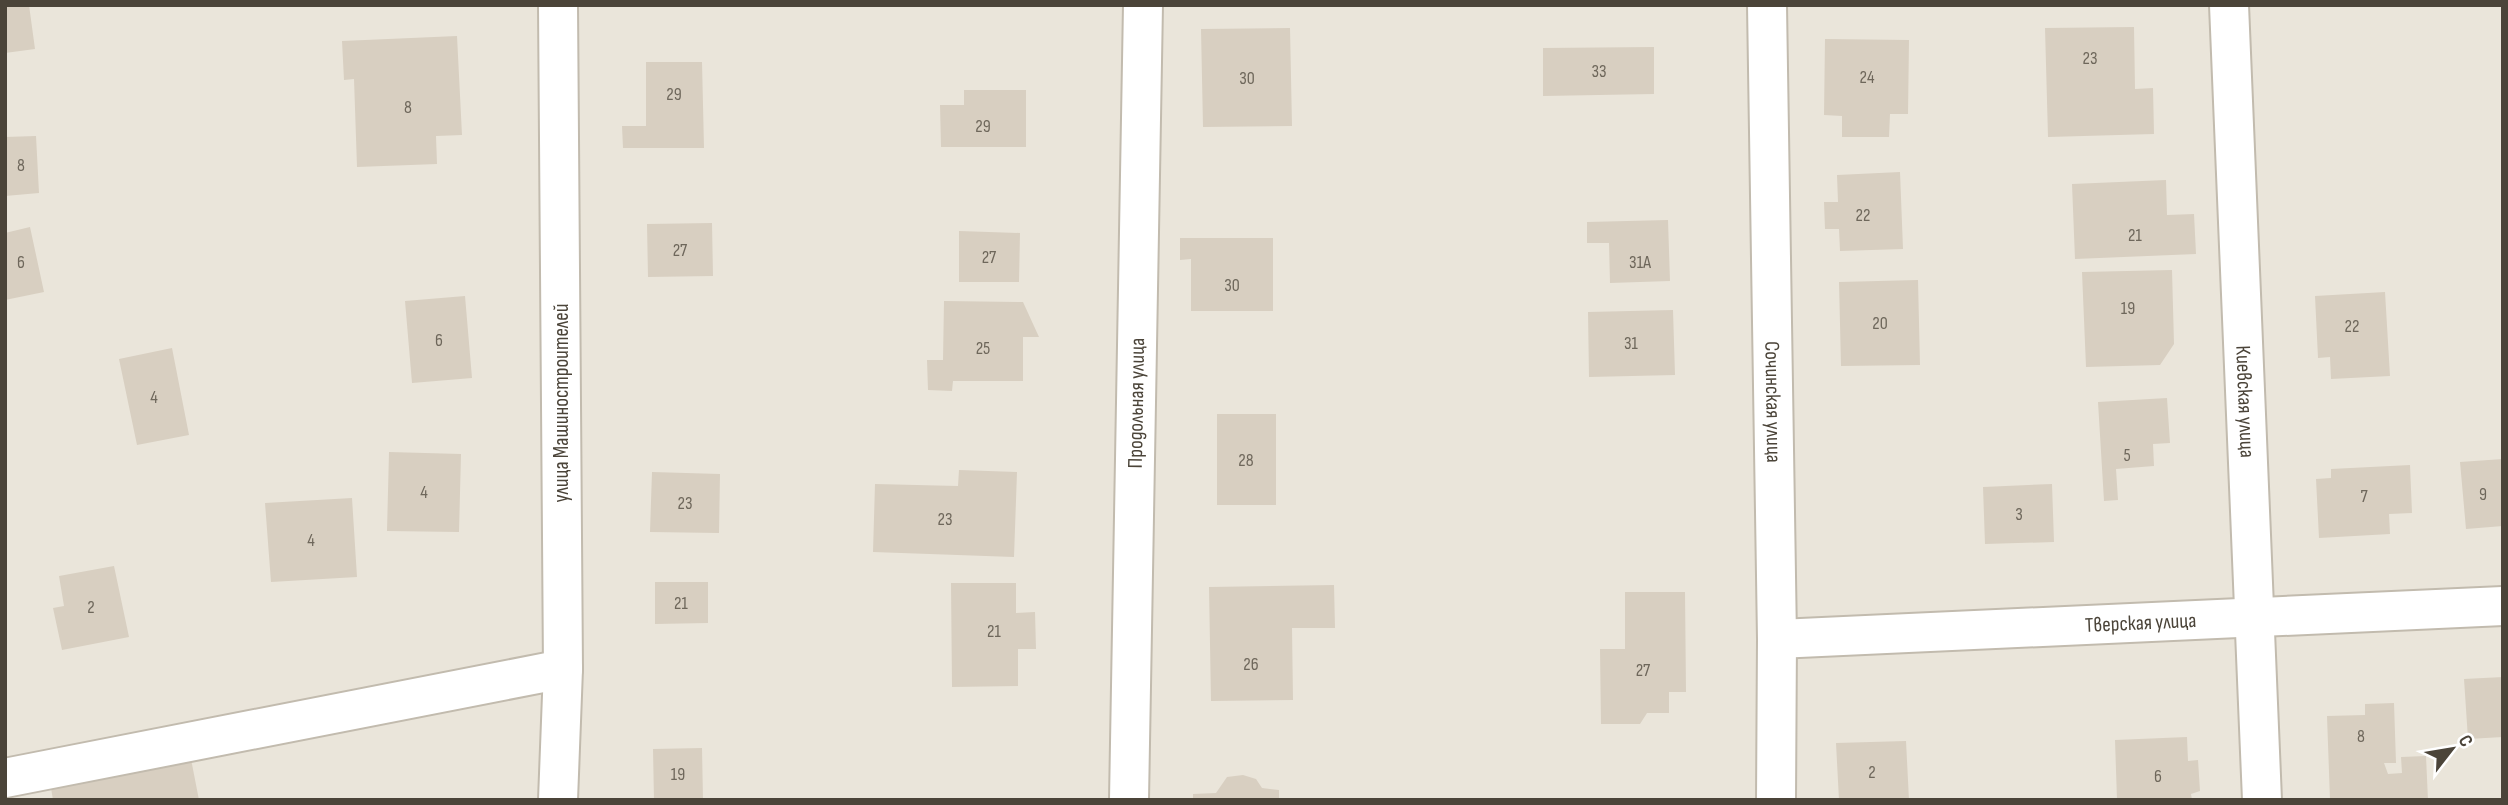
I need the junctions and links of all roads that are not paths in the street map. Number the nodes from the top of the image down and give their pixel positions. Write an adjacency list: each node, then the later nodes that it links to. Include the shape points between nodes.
1 (558, 5): 8 (street, улица Машиностроителей)
2 (1143, 5): 11 (street, Продольная улица)
3 (1767, 5): 7 (street, Сочинская улица)
4 (2229, 5): 6 (street, Киевская улица)
5 (2503, 606): 6 (street, Тверская улица)
6 (2254, 618): 7 (street, Тверская улица); 13 (street, Киевская улица)
7 (1777, 639): 12 (street, Сочинская улица)
8 (563, 670): 9 (street); 10 (street, улица Машиностроителей)
9 (5, 778)
10 (558, 800)
11 (1129, 800)
12 (1776, 800)
13 (2262, 800)

